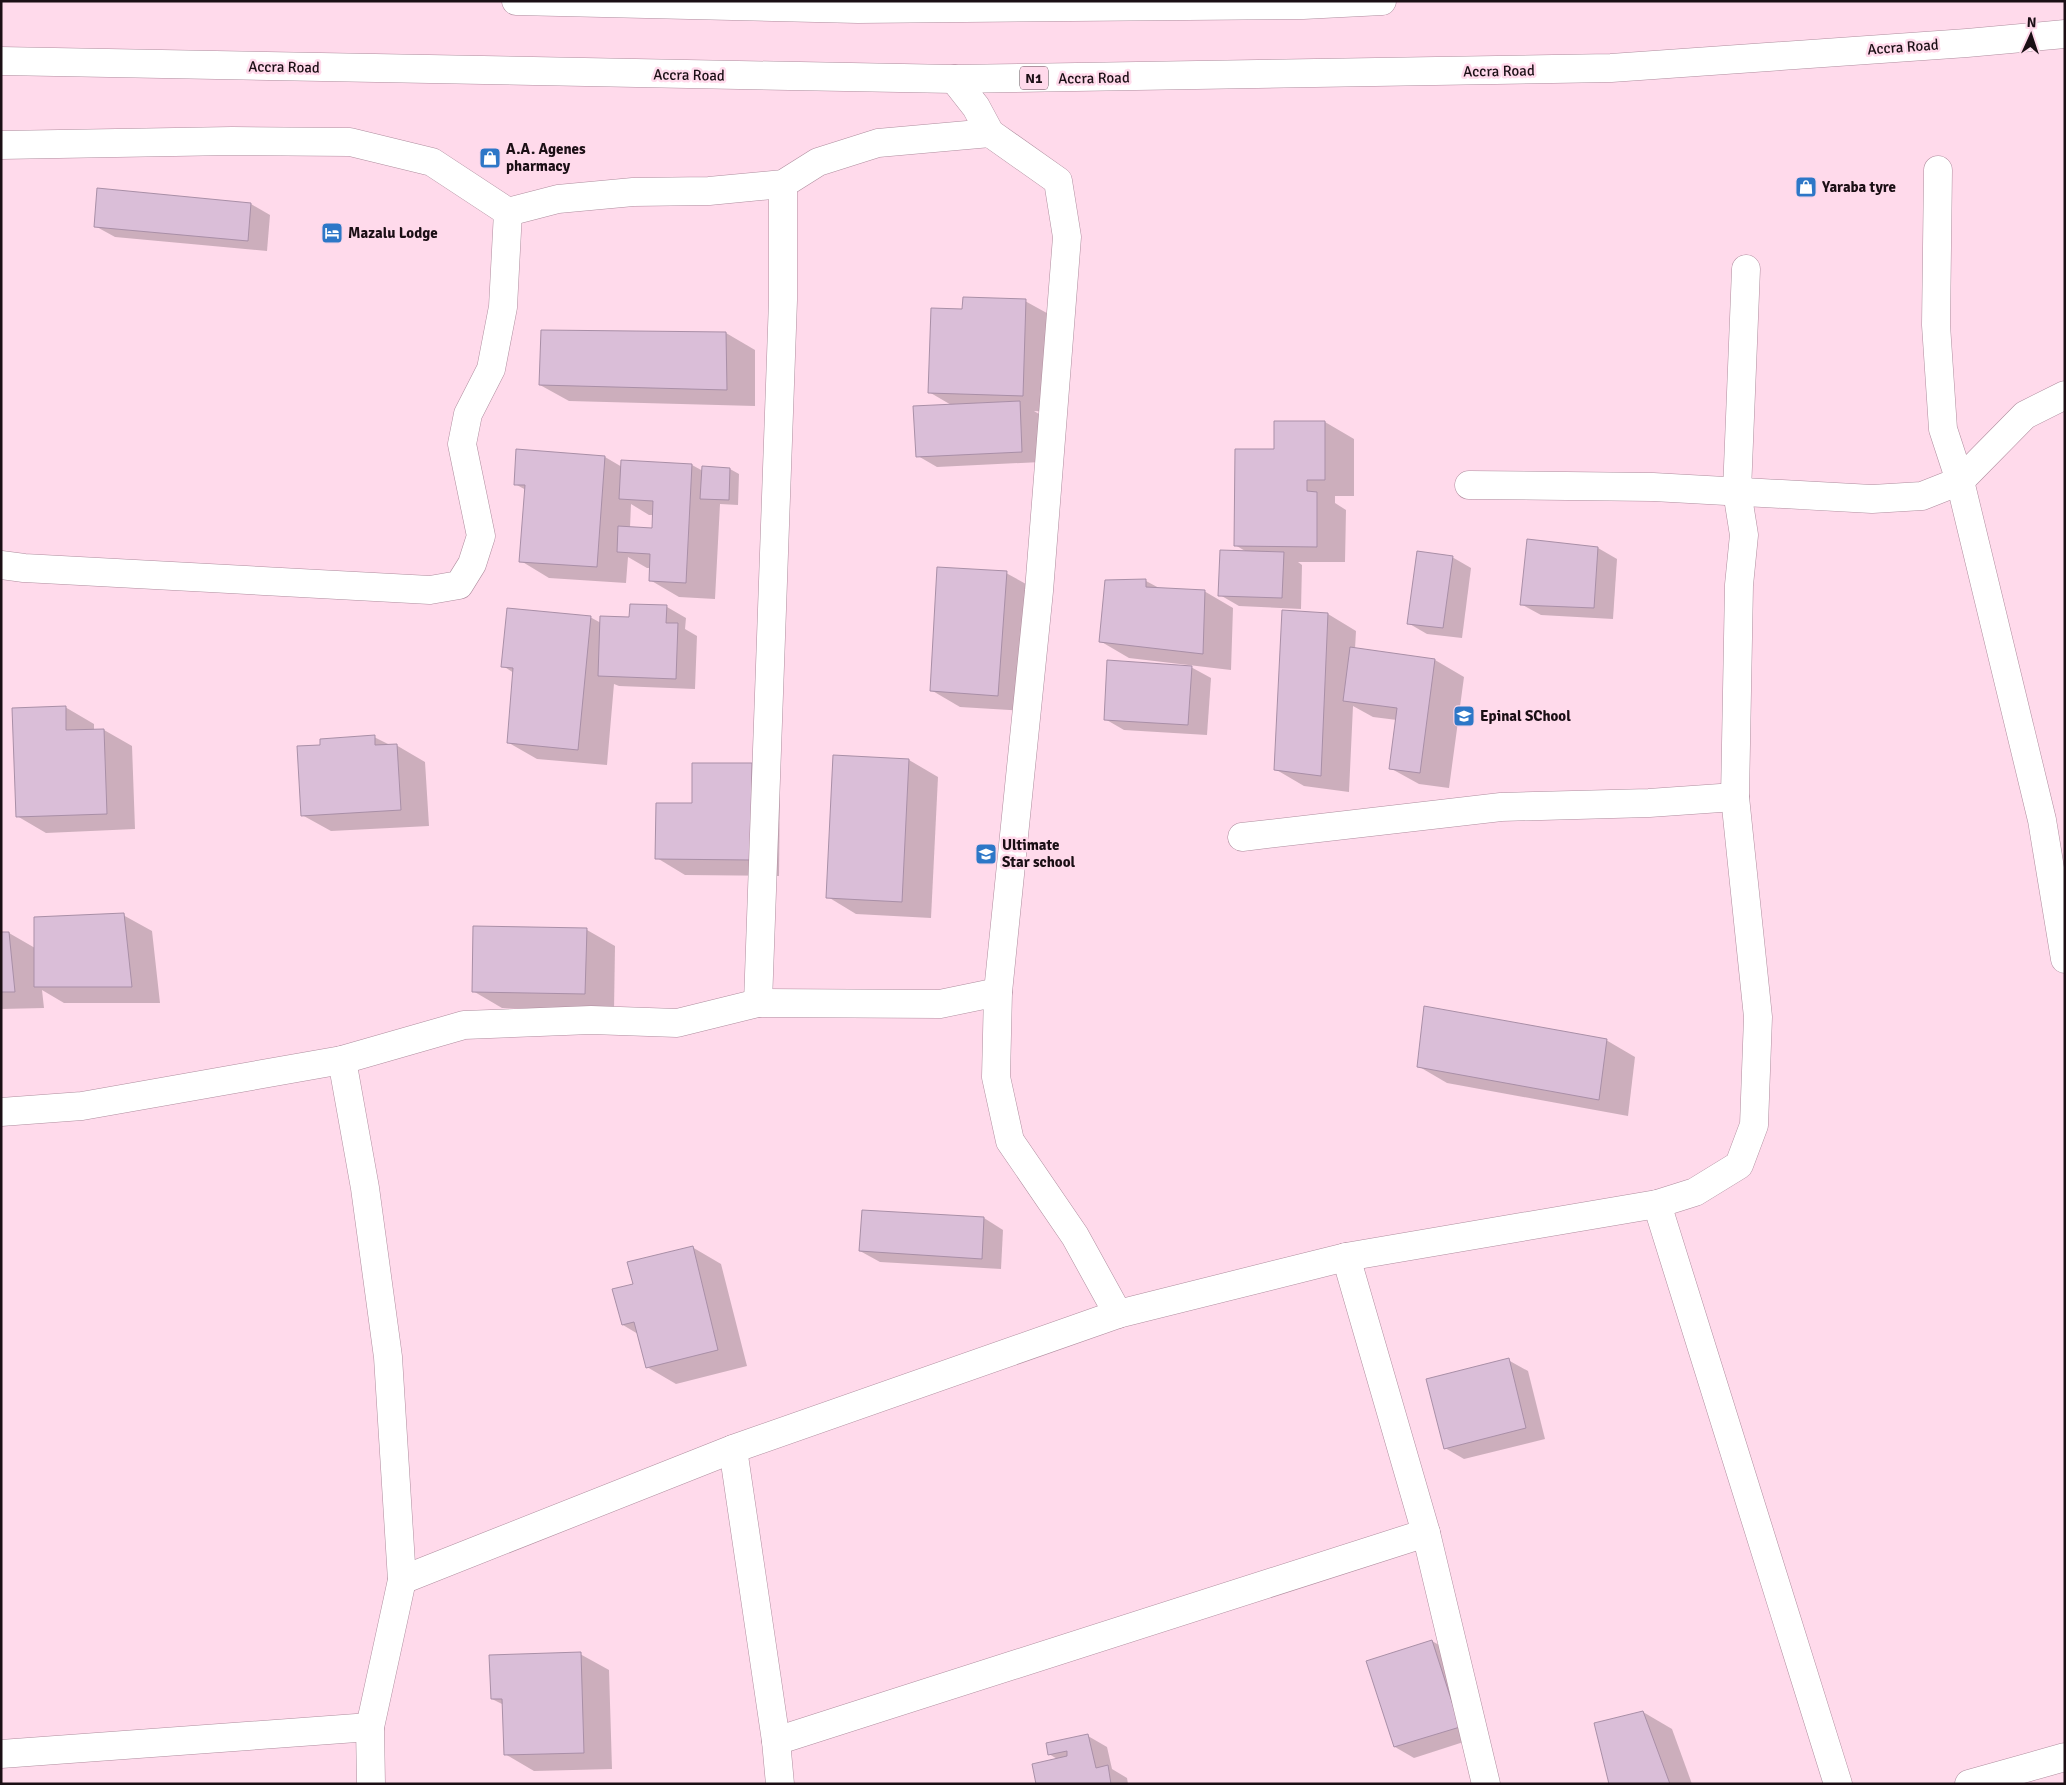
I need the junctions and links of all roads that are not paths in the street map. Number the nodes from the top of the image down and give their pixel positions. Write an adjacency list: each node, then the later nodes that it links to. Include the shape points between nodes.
1 (516, 1): 3 (main road)
2 (1382, 1): 3 (main road, via 1303,5)
3 (858, 5)
4 (2065, 34): 6 (main road, Accra Road / N1, via 1611,68)
5 (1, 60): 6 (main road, Accra Road / N1)
6 (954, 79): 7 (main road, via 976,107)
7 (990, 133): 10 (main road, via 878,143 818,162); 21 (main road, via 1058,182 1067,237 1039,591)
8 (1, 145): 11 (main road, via 350,142 432,162)
9 (1938, 170): 14 (main road, via 1936,325 1940,391 1943,428)
10 (783, 184): 11 (main road, via 709,191 605,194 558,200); 22 (main road, via 782,310)
11 (508, 212): 17 (main road, via 503,307 491,369 468,414 462,444 481,536 472,564 459,585 430,590)
12 (1746, 269): 16 (main road)
13 (2065, 395): 14 (main road, via 2025,415)
14 (1960, 481): 16 (main road, via 1922,496 1872,499); 20 (main road, via 2042,820)
15 (1469, 485): 16 (main road)
16 (1737, 491): 18 (main road, via 1744,535 1739,585)
17 (1, 565)
18 (1736, 797): 19 (main road, via 1501,807); 25 (main road, via 1758,1017 1754,1126 1739,1165 1695,1192)
19 (1242, 837)
20 (2065, 959)
21 (998, 992): 22 (main road, via 940,1004); 27 (main road, via 996,1077 1010,1141 1075,1236)
22 (758, 1004): 23 (main road, via 678,1023 591,1020 464,1026)
23 (342, 1060): 24 (main road, via 82,1106); 30 (main road, via 365,1188 388,1357)
24 (1, 1112)
25 (1657, 1204): 26 (main road); 38 (main road)
26 (1346, 1257): 27 (main road); 29 (main road)
27 (1118, 1314): 28 (main road)
28 (733, 1449): 30 (main road); 32 (main road)
29 (1426, 1533): 32 (main road); 37 (main road)
30 (402, 1580): 31 (main road)
31 (370, 1727): 33 (main road); 35 (main road)
32 (776, 1741): 36 (main road)
33 (1, 1754)
34 (2065, 1758): 39 (main road)
35 (371, 1784)
36 (780, 1784)
37 (1486, 1784)
38 (1838, 1784)
39 (1969, 1784)

